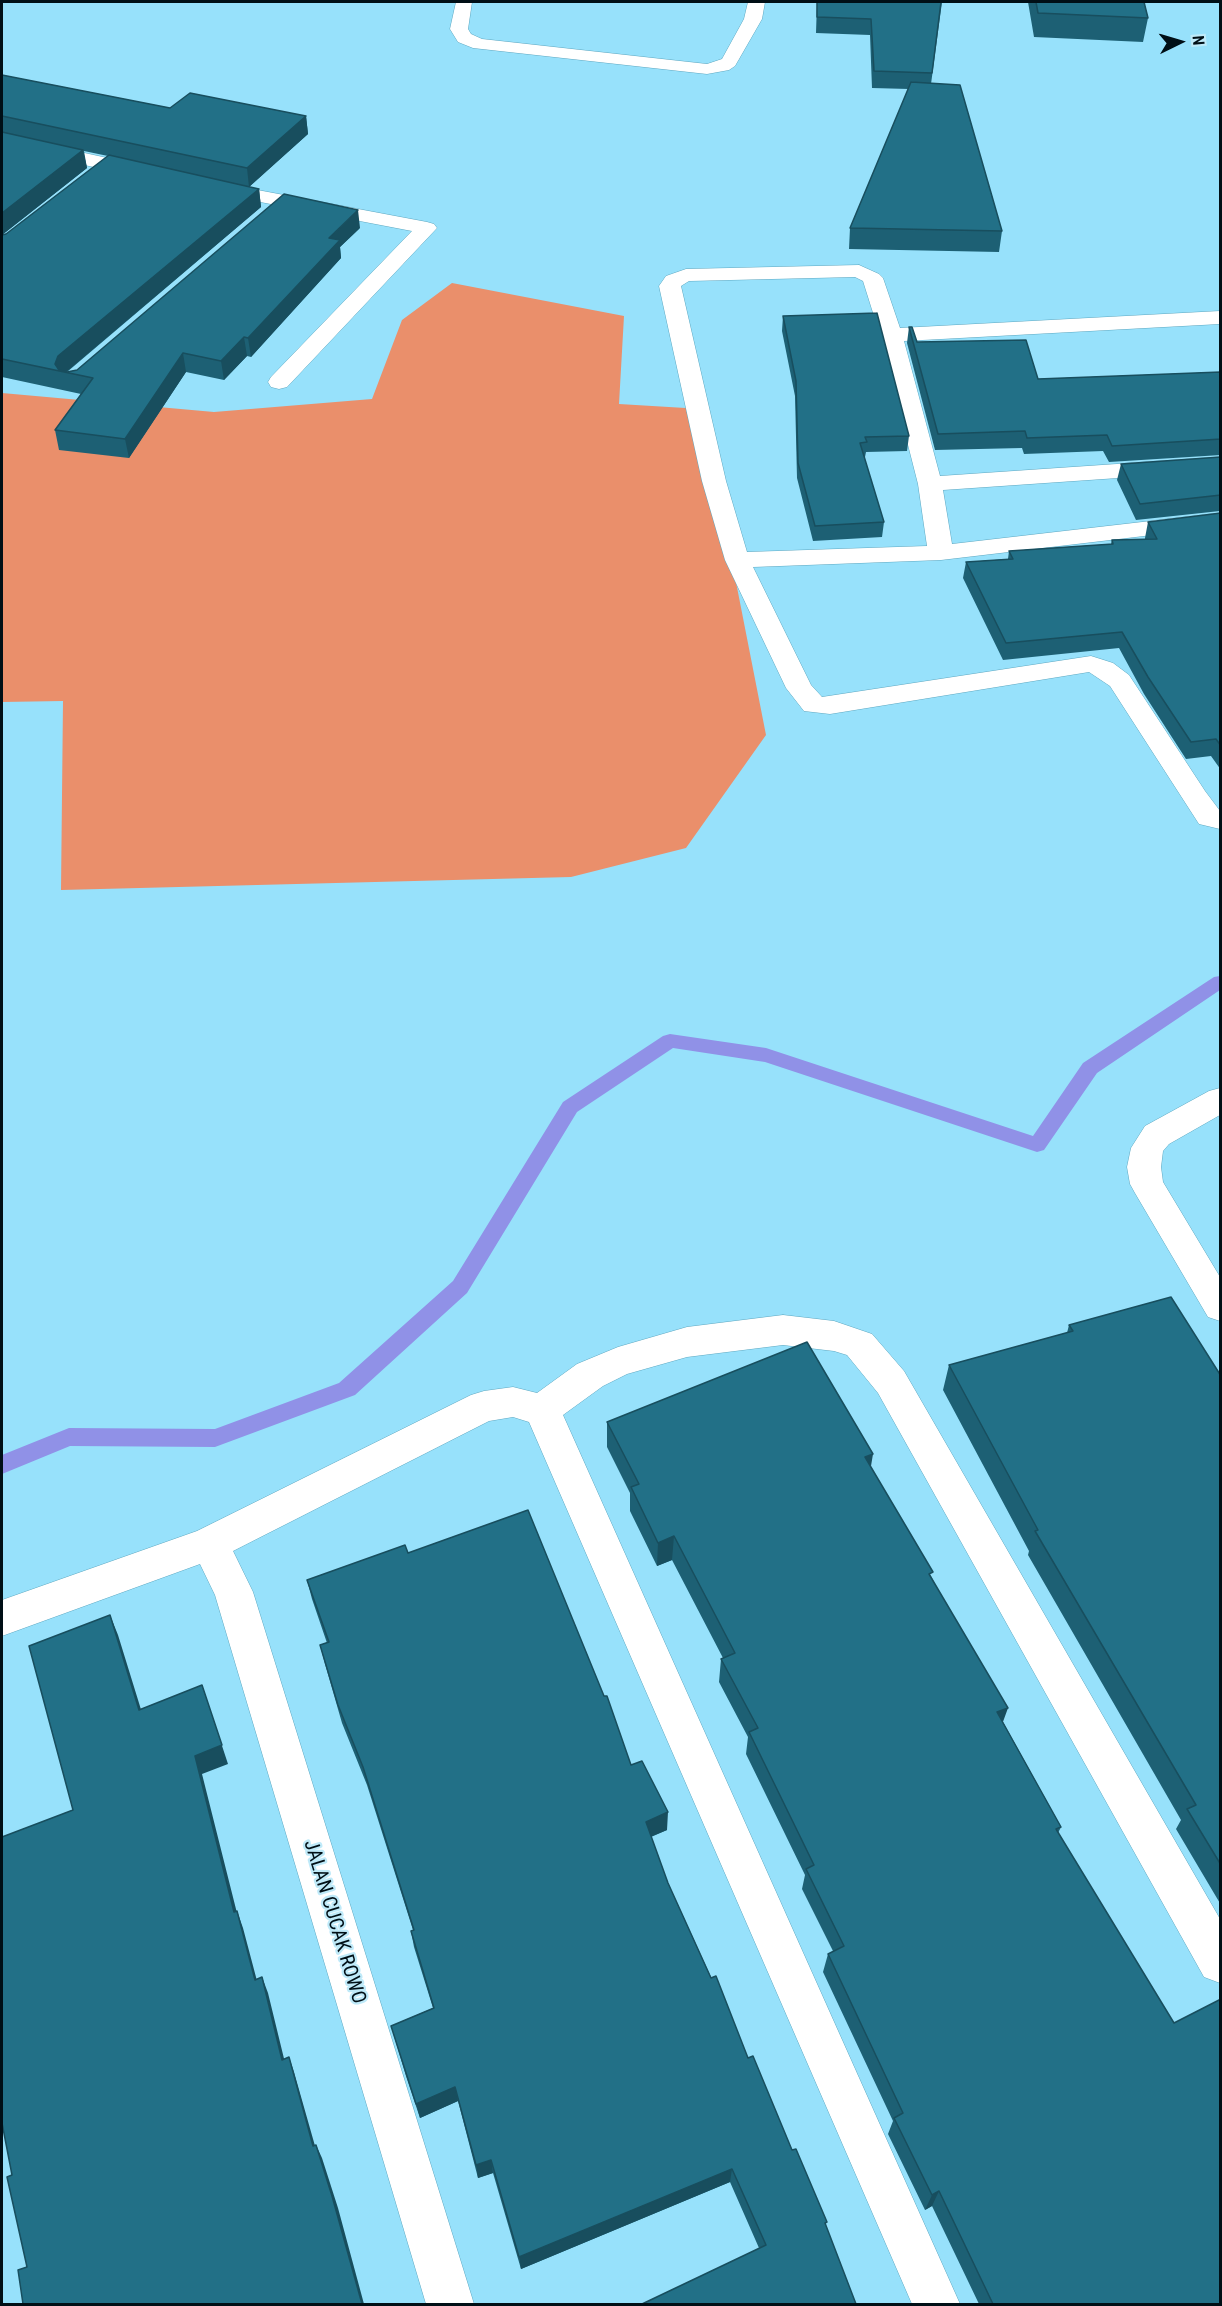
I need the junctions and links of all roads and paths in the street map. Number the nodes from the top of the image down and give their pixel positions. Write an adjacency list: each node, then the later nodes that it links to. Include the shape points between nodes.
1 (464, 2): 2 (street, via 459,29 464,38 479,44 707,69 729,62 753,19)
2 (756, 2)
3 (2, 141): 4 (street)
4 (108, 164): 5 (street); 6 (street)
5 (166, 177)
6 (90, 178)
7 (201, 184): 8 (street)
8 (282, 202): 9 (street); 12 (street, via 427,228)
9 (264, 217)
10 (1221, 317): 11 (street)
11 (891, 336): 14 (street); 17 (street, via 872,278 863,272 686,275 673,280 670,286 691,383)
12 (279, 382)
13 (1218, 469): 14 (street)
14 (930, 484): 16 (street)
15 (1221, 520): 16 (street)
16 (941, 553): 17 (street)
17 (737, 560): 18 (street, via 799,688 814,705 830,706 1091,664 1120,681 1195,798 1209,817)
18 (1221, 820)
19 (1221, 1100): 20 (street, via 1156,1135 1147,1148 1144,1167 1148,1184)
20 (1221, 1307)
21 (542, 1410): 22 (street, via 513,1402 484,1406); 24 (street, via 583,1380 618,1362 687,1342 783,1330 834,1336 860,1344 891,1382); 26 (street)
22 (209, 1544): 23 (street); 25 (street, JALAN CUCAK ROWO, via 234,1593)
23 (2, 1618)
24 (1221, 1960)
25 (450, 2304)
26 (936, 2304)

